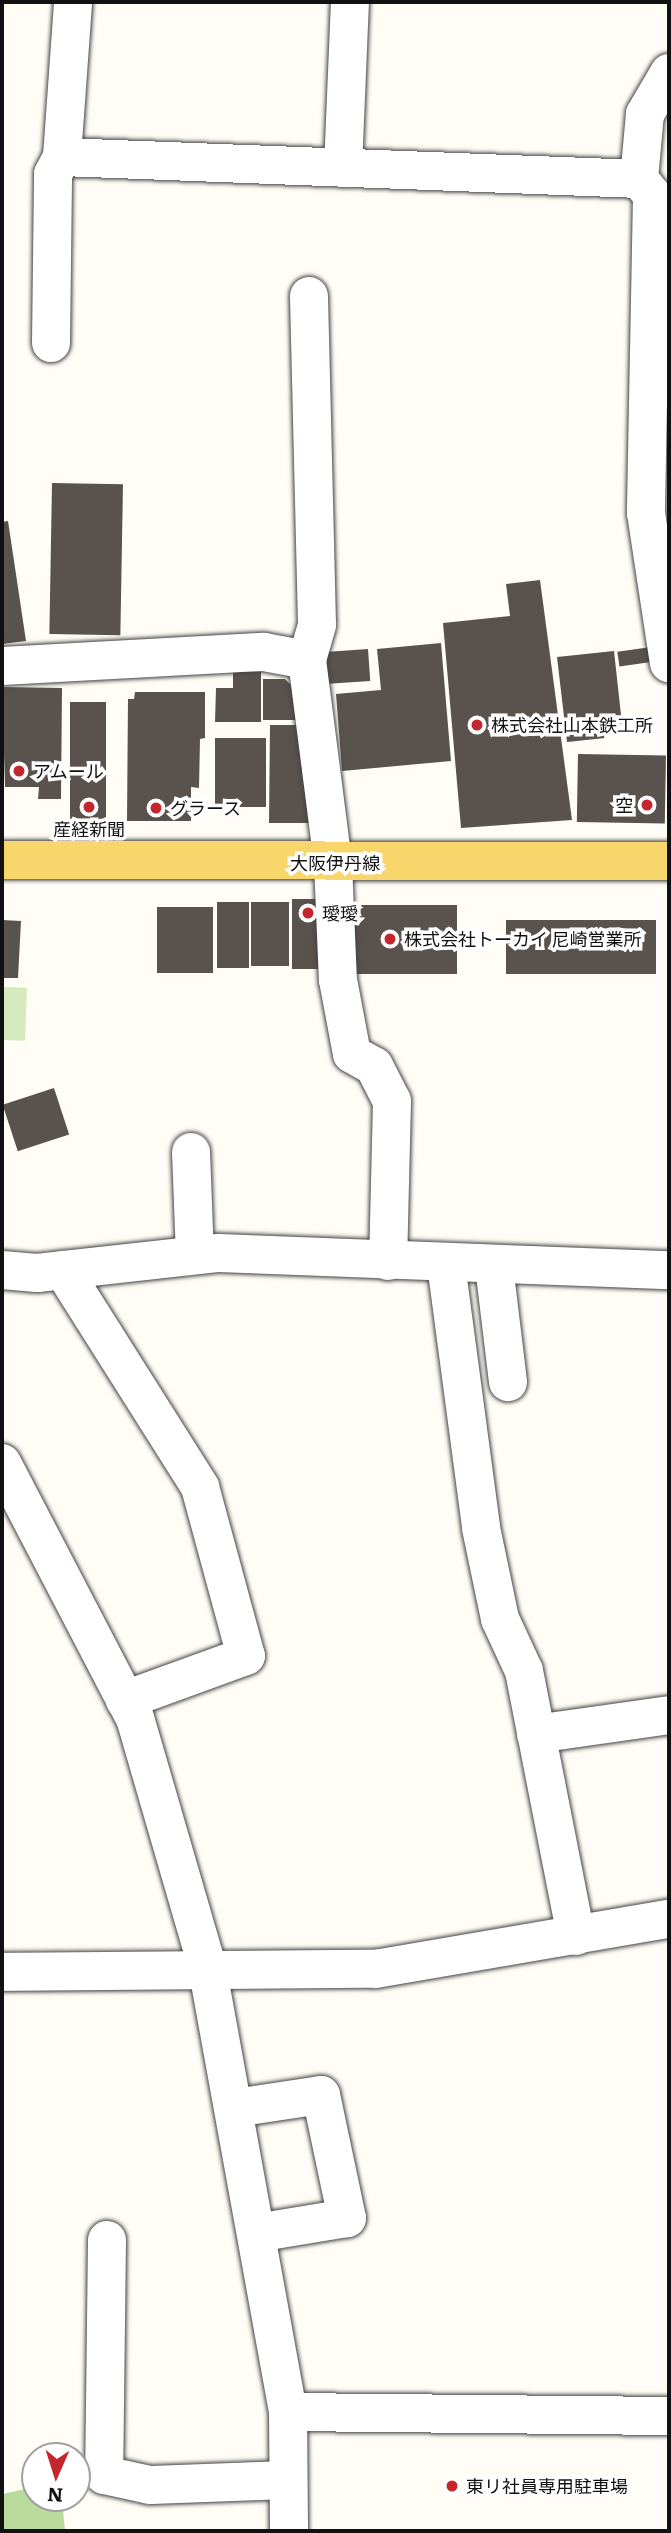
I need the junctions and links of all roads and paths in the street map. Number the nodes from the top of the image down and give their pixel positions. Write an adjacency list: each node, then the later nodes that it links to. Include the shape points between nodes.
1 (73, 2): 4 (street)
2 (350, 2): 5 (street)
3 (669, 73): 6 (street, via 645,114)
4 (62, 158): 5 (street); 9 (street, via 53,174)
5 (343, 168): 6 (street)
6 (639, 179): 7 (street, via 652,195)
7 (660, 244): 10 (street)
8 (309, 296): 11 (street, via 317,624)
9 (51, 343)
10 (659, 379): 12 (street, via 646,513)
11 (307, 660): 13 (street, via 264,652); 16 (street)
12 (669, 663)
13 (2, 666)
14 (2, 860): 16 (main road, 大阪伊丹線)
15 (669, 860): 16 (main road, 大阪伊丹線)
16 (333, 863): 19 (street, via 338,980 352,1054 374,1066 392,1101)
17 (191, 1152): 18 (street)
18 (195, 1255): 19 (street); 24 (street)
19 (388, 1261): 20 (street)
20 (446, 1264): 21 (street); 29 (street, via 481,1528)
21 (494, 1266): 22 (street); 25 (street)
22 (669, 1269)
23 (2, 1270): 24 (street)
24 (63, 1270): 27 (street, via 200,1487 246,1656)
25 (509, 1382)
26 (2, 1463): 27 (street)
27 (125, 1700): 32 (street)
28 (669, 1715): 29 (street)
29 (536, 1734): 31 (street)
30 (669, 1919): 31 (street)
31 (576, 1937): 32 (street, via 374,1969)
32 (207, 1966): 33 (street); 34 (street)
33 (2, 1972)
34 (235, 2108): 35 (street); 35 (street, via 321,2095 346,2218)
35 (257, 2233): 37 (street)
36 (107, 2240): 39 (street, via 104,2475 150,2485)
37 (288, 2412): 38 (street); 39 (street)
38 (669, 2416)
39 (288, 2480): 40 (street)
40 (289, 2531)

